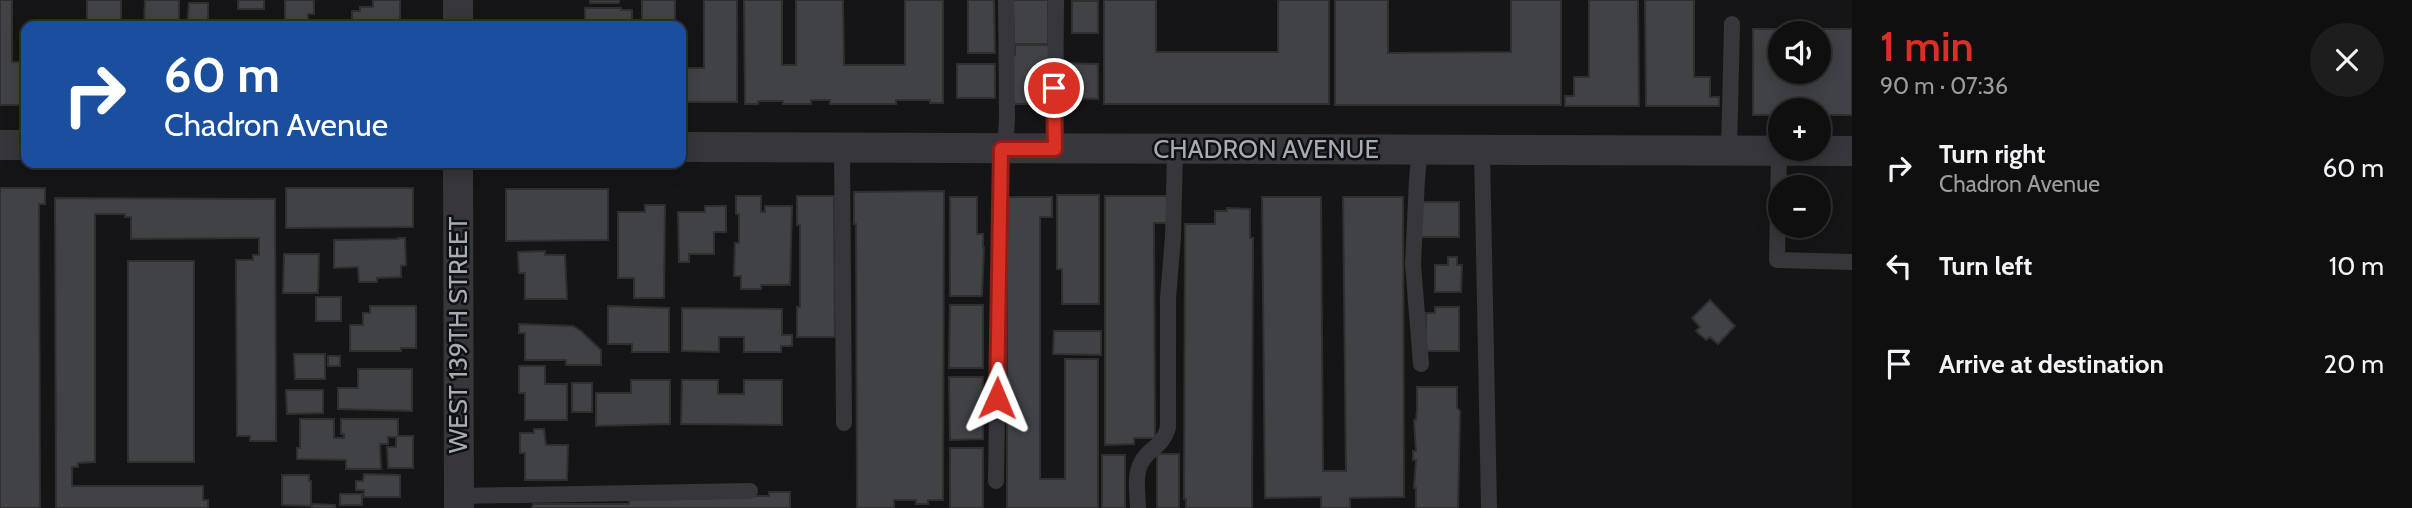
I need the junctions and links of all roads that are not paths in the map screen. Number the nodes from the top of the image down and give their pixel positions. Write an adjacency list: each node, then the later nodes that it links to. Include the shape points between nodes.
1 (458, 0): 4 (street)
2 (1006, 0): 10 (lane, via 1006,135)
3 (1056, 0): 11 (lane)
4 (458, 21)
5 (1732, 24): 17 (lane)
6 (0, 145): 7 (street)
7 (21, 145)
8 (686, 147): 9 (street, CHADRON AVENUE)
9 (842, 148): 10 (street, CHADRON AVENUE); 23 (lane)
10 (1001, 149): 11 (street, CHADRON AVENUE); 24 (lane)
11 (1055, 149): 12 (street, CHADRON AVENUE)
12 (1175, 149): 13 (street, CHADRON AVENUE); 27 (lane, via 1168,428 1164,441 1140,463)
13 (1420, 150): 14 (street, CHADRON AVENUE); 22 (lane, via 1413,264)
14 (1482, 150): 17 (street, CHADRON AVENUE); 28 (lane)
15 (1831, 151): 16 (street, CHADRON AVENUE)
16 (1852, 151)
17 (1729, 152): 18 (street, CHADRON AVENUE)
18 (1768, 152)
19 (1779, 161): 21 (lane, via 1777,260)
20 (458, 168): 26 (street, WEST 139TH STREET)
21 (1852, 262)
22 (1421, 364)
23 (844, 424)
24 (996, 481)
25 (750, 491): 26 (lane)
26 (458, 502)
27 (1138, 508)
28 (1489, 508)

